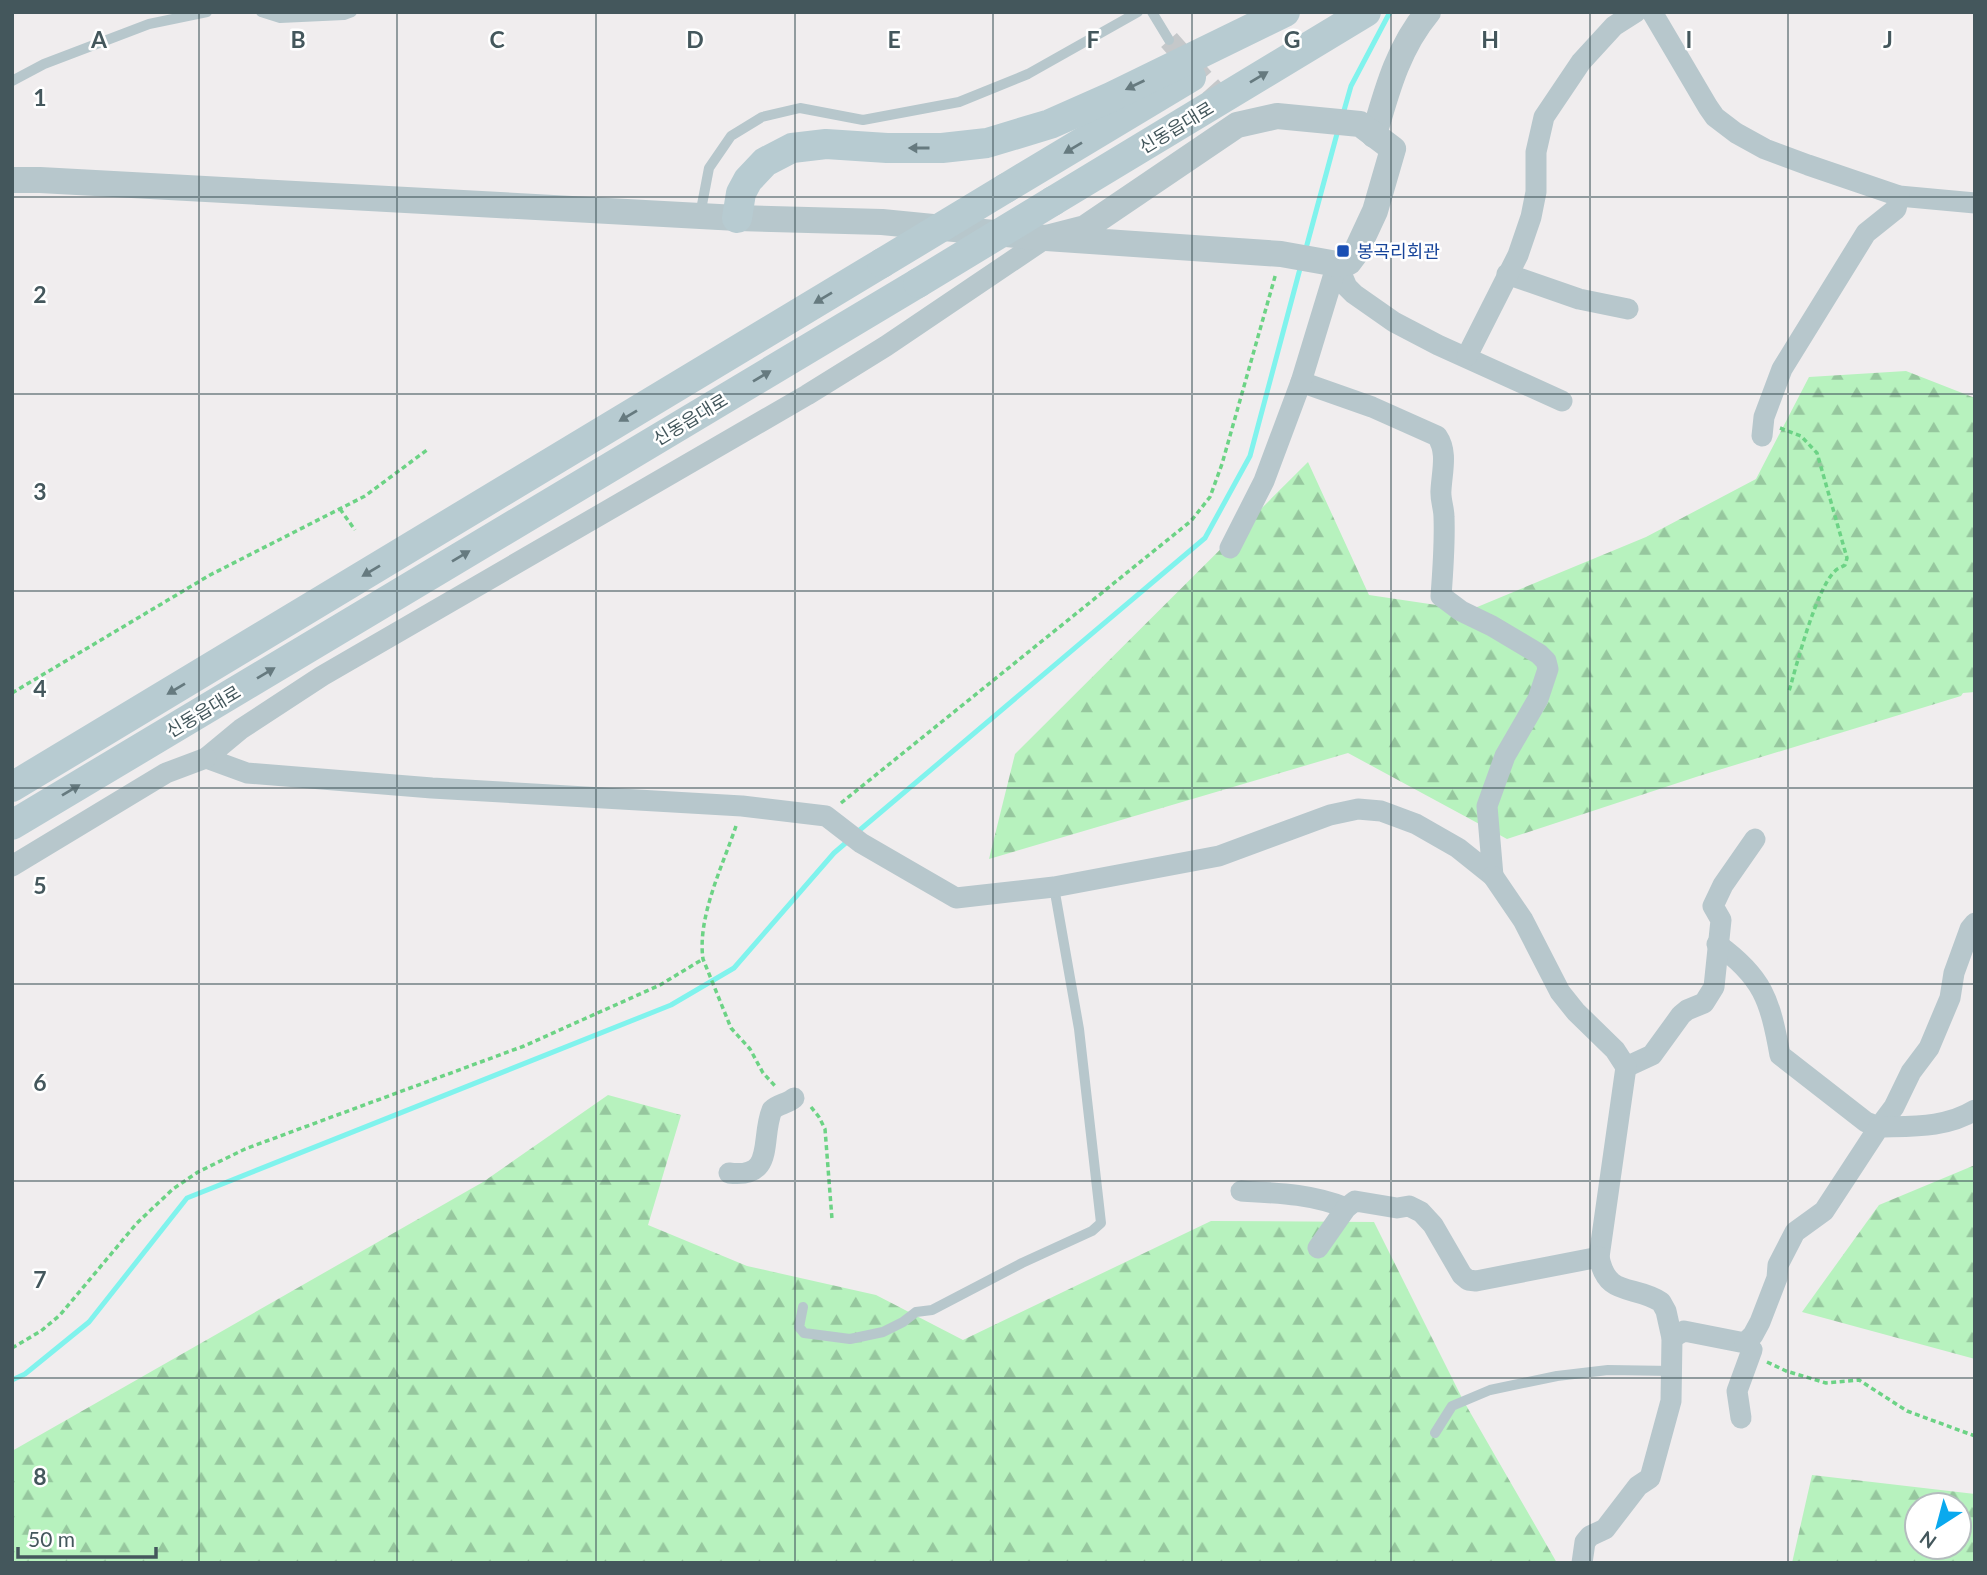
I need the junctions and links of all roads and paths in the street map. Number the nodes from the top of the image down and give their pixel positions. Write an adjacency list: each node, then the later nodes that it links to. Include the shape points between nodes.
1 (207, 12): 13 (lane, via 149,24)
2 (261, 12): 3 (lane, via 280,18)
3 (352, 12)
4 (1138, 12): 18 (lane, via 1027,74 959,102 863,120 800,108 762,117 731,136 709,168)
5 (1152, 12): 12 (lane)
6 (1285, 12): 19 (main road, one-way to 19, via 1063,118 987,142 942,148 826,144 792,148 765,162 748,180)
7 (1299, 12): 36 (main road, 신동읍대로, one-way to 36, bridge)
8 (1429, 12): 14 (street, via 1400,55)
9 (1636, 12): 23 (street, via 1614,26 1581,62 1544,117 1531,217)
10 (1652, 12): 16 (street, via 1708,107 1725,126 1765,149)
11 (1354, 19): 39 (main road, 신동읍대로, one-way to 11, bridge)
12 (1169, 40)
13 (12, 81)
14 (1367, 129): 20 (street, via 1319,119 1231,114 1085,228); 22 (street, via 1393,149 1390,164 1375,211 1354,254 1349,261)
15 (12, 180): 18 (street)
16 (1899, 195): 17 (street); 28 (street, via 1896,209 1866,233 1782,369)
17 (1975, 203)
18 (700, 215): 19 (street)
19 (737, 218): 20 (street, via 883,222)
20 (1046, 238): 21 (street); 35 (street, via 807,395 322,676)
21 (1286, 255): 22 (street); 38 (path, via 1222,464 1210,497 1191,521)
22 (1332, 263): 25 (street, via 1347,287 1367,305 1408,330); 26 (street)
23 (1507, 274): 24 (street, via 1579,299); 25 (street)
24 (1628, 309)
25 (1467, 356): 27 (street)
26 (1301, 382): 32 (street, via 1264,481); 42 (street, via 1437,436 1444,453 1441,596 1546,661 1548,669 1538,699 1505,755 1486,806)
27 (1562, 401)
28 (1763, 427): 33 (path, via 1772,424 1801,436 1814,448 1847,558 1825,587)
29 (426, 450): 30 (path)
30 (340, 509): 31 (path); 34 (path, via 210,575)
31 (355, 530)
32 (1230, 548)
33 (1789, 691)
34 (12, 693)
35 (206, 758): 37 (street, via 247,773); 41 (street, via 166,773)
36 (12, 788)
37 (743, 806): 38 (street); 46 (path, via 706,916)
38 (830, 819): 43 (street, via 861,843 956,898)
39 (12, 825)
40 (1755, 839): 45 (street, via 1713,906 1721,920)
41 (12, 866)
42 (1493, 876): 43 (street, via 1458,848 1416,824 1381,811 1358,809 1219,856); 48 (street, via 1523,920 1560,992)
43 (1054, 887): 57 (lane, via 1079,1029 1101,1223 883,1332 850,1339 804,1333 799,1327)
44 (1975, 923): 51 (street, via 1929,1048)
45 (1717, 944): 48 (street, via 1714,987 1704,1003 1681,1015 1652,1055); 51 (street, via 1742,962 1758,982 1780,1055 1866,1122)
46 (702, 959): 47 (path); 60 (path, via 660,985 524,1046 245,1149 198,1172 137,1223 60,1315)
47 (717, 992)
48 (1626, 1067): 56 (street)
49 (794, 1098): 52 (street, via 772,1110 764,1155 755,1170)
50 (1975, 1110): 51 (street, via 1960,1119 1935,1124)
51 (1879, 1127): 59 (street, via 1824,1211 1794,1232)
52 (729, 1173)
53 (1241, 1191): 54 (street, via 1296,1194)
54 (1346, 1209): 55 (street); 56 (street, via 1355,1202 1409,1206 1421,1212 1468,1280)
55 (1318, 1248)
56 (1599, 1257): 58 (street, via 1603,1275 1611,1283 1661,1303)
57 (803, 1307)
58 (1672, 1338): 59 (street, via 1684,1331); 61 (street)
59 (1748, 1346): 62 (street, via 1737,1391); 64 (path, via 1764,1361 1810,1380 1859,1380 1907,1411)
60 (12, 1348)
61 (1673, 1371): 63 (lane, via 1608,1370 1490,1390 1452,1406); 65 (street, via 1671,1401 1650,1478 1638,1486 1614,1520 1585,1542)
62 (1741, 1418)
63 (1435, 1433)
64 (1975, 1436)
65 (1582, 1563)

